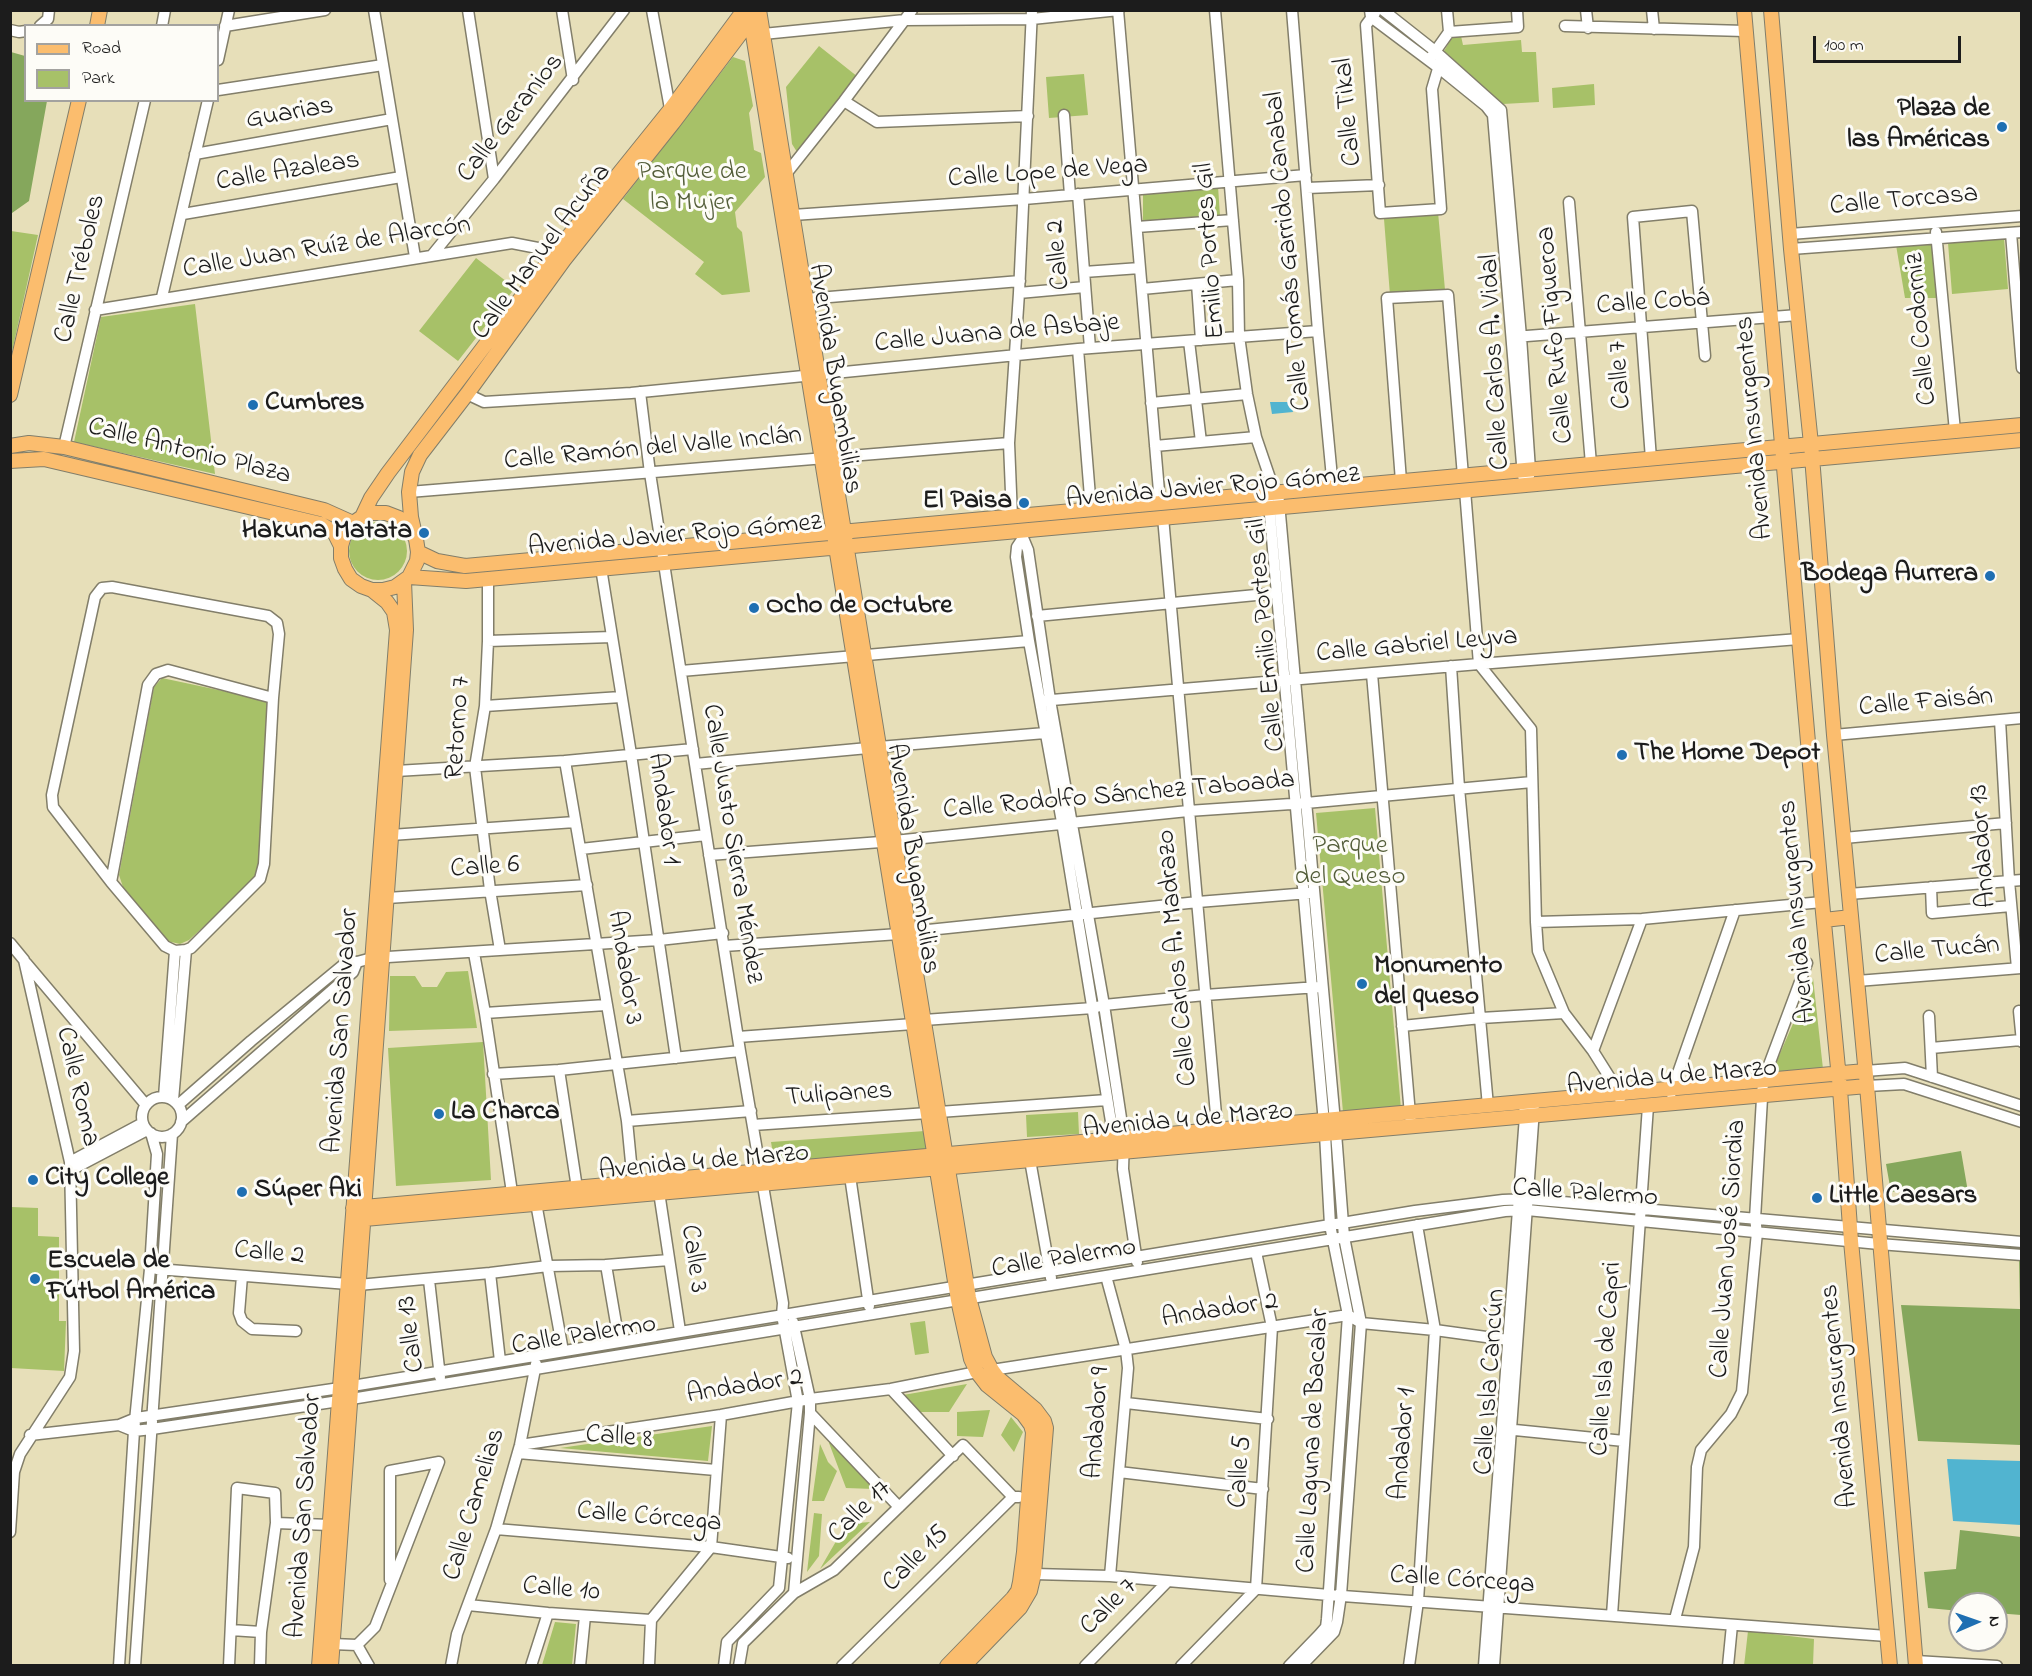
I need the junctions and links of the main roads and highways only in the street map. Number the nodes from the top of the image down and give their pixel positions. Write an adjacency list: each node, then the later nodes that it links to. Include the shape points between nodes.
1 (1744, 10): 13 (main road, Avenida Insurgentes)
2 (1771, 10): 12 (main road, Avenida Insurgentes)
3 (752, 12): 5 (main road, Avenida Bugambilias); 5 (main road, Avenida Bugambilias, via 763,34); 6 (main road, Calle Manuel Acuña)
4 (79, 102): 8 (main road)
5 (781, 176): 7 (main road, Avenida Bugambilias); 7 (main road, Avenida Bugambilias, via 793,215)
6 (560, 256): 17 (main road, Calle Manuel Acuña, via 388,473); 19 (main road, Calle Manuel Acuña, via 467,394 420,455 409,492)
7 (813, 375): 18 (main road, Avenida Bugambilias)
8 (10, 395)
9 (2022, 425): 12 (main road, Avenida Javier Rojo Gómez)
10 (2022, 440): 12 (main road, Avenida Javier Rojo Gómez)
11 (10, 446): 17 (main road, Calle Antonio Plaza, via 29,443 64,447)
12 (1812, 451): 13 (main road, Avenida Javier Rojo Gómez); 25 (main road, Avenida Insurgentes)
13 (1783, 454): 15 (main road, Avenida Javier Rojo Gómez, via 1591,464); 15 (main road, Avenida Javier Rojo Gómez, via 1465,490); 26 (main road, Avenida Insurgentes)
14 (10, 461): 20 (main road, Calle Antonio Plaza, via 44,459 321,524 334,532)
15 (1273, 497): 16 (main road, Avenida Javier Rojo Gómez)
16 (1162, 510): 18 (main road, Avenida Javier Rojo Gómez, via 1091,509); 18 (main road, Avenida Javier Rojo Gómez, via 1022,534)
17 (358, 520): 19 (main road, via 372,513 399,518 410,527); 20 (main road, via 345,533)
18 (840, 539): 21 (main road, Avenida Javier Rojo Gómez, via 662,548); 23 (main road, Avenida Javier Rojo Gómez, via 664,562); 36 (main road, Avenida Bugambilias)
19 (417, 545): 21 (main road, Avenida Javier Rojo Gómez, via 437,561); 22 (main road, via 417,561)
20 (341, 546): 24 (main road, via 341,558 351,579)
21 (465, 566): 23 (main road)
22 (407, 579): 23 (main road, Avenida Javier Rojo Gómez); 24 (main road, via 395,587); 27 (main road, Avenida San Salvador, via 387,898)
23 (466, 580)
24 (372, 590): 27 (main road, Avenida San Salvador, via 387,602 397,623)
25 (1851, 918): 26 (main road); 28 (main road, Avenida Insurgentes)
26 (1824, 920): 29 (main road, Avenida Insurgentes)
27 (377, 959): 39 (main road, Avenida San Salvador)
28 (1865, 1071): 29 (main road, Avenida 4 de Marzo); 30 (main road, Avenida Insurgentes)
29 (1839, 1074): 31 (main road, Avenida Insurgentes); 32 (main road, Avenida 4 de Marzo, via 1671,1089)
30 (1867, 1086): 31 (main road, Avenida 4 de Marzo); 43 (main road, Avenida Insurgentes)
31 (1840, 1089): 32 (main road, Avenida 4 de Marzo, via 1648,1106); 48 (main road, Avenida Insurgentes)
32 (1621, 1101): 33 (main road, Avenida 4 de Marzo)
33 (1529, 1109): 34 (main road, Avenida 4 de Marzo); 34 (main road, Avenida 4 de Marzo, via 1488,1106)
34 (1411, 1120): 35 (main road, Avenida 4 de Marzo)
35 (1119, 1145): 36 (main road, Avenida 4 de Marzo); 36 (main road, Avenida 4 de Marzo, via 1030,1160)
36 (941, 1161): 37 (main road, Avenida 4 de Marzo); 37 (main road, Avenida 4 de Marzo, via 850,1176); 40 (main road, Avenida Bugambilias)
37 (762, 1177): 38 (main road, Avenida 4 de Marzo, via 633,1183); 38 (main road, Avenida 4 de Marzo, via 659,1192 536,1203)
38 (513, 1199): 39 (main road, Avenida 4 de Marzo)
39 (358, 1214): 41 (main road, Avenida San Salvador)
40 (963, 1292): 42 (main road, Avenida Bugambilias, via 971,1359 977,1372 1031,1425); 42 (main road, Avenida Bugambilias, via 992,1370 1041,1415 1046,1428)
41 (345, 1393): 44 (main road, Avenida San Salvador); 45 (main road, Avenida San Salvador)
42 (1030, 1553): 46 (main road, Avenida Bugambilias, via 1013,1598); 47 (main road, Avenida Bugambilias, via 1034,1574 1020,1608)
43 (1916, 1663)
44 (319, 1665)
45 (331, 1665)
46 (947, 1665)
47 (964, 1665)
48 (1890, 1665)

